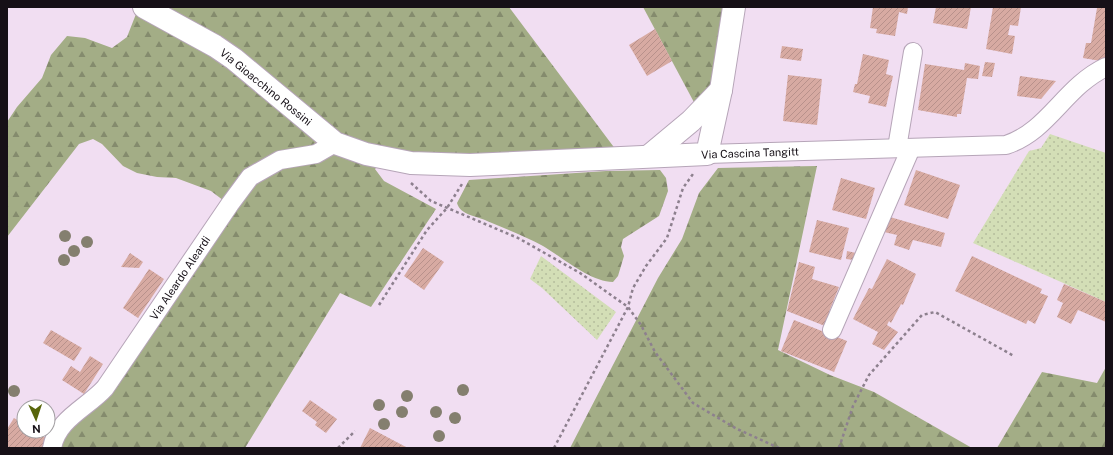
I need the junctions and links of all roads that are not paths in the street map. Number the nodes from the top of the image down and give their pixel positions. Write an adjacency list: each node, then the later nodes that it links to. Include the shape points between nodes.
1 (144, 7): 6 (street, Via Gioacchino Rossini, via 234,59)
2 (734, 7): 5 (street)
3 (913, 52): 7 (street)
4 (1106, 67): 7 (street, Via Cascina Tangitt, via 1080,82 1040,126 1018,141 993,146)
5 (721, 90): 9 (street); 10 (street, via 691,121)
6 (335, 143): 8 (street, Via Gioacchino Rossini); 12 (street, Via Aleardo Aleardi, via 316,154 280,160 250,177 105,388 60,428)
7 (904, 148): 9 (street, Via Cascina Tangitt); 11 (street)
8 (366, 154): 10 (street, Via Cascina Tangitt, via 411,163 470,165)
9 (707, 154): 10 (street, Via Cascina Tangitt)
10 (649, 156)
11 (832, 330)
12 (52, 448)

